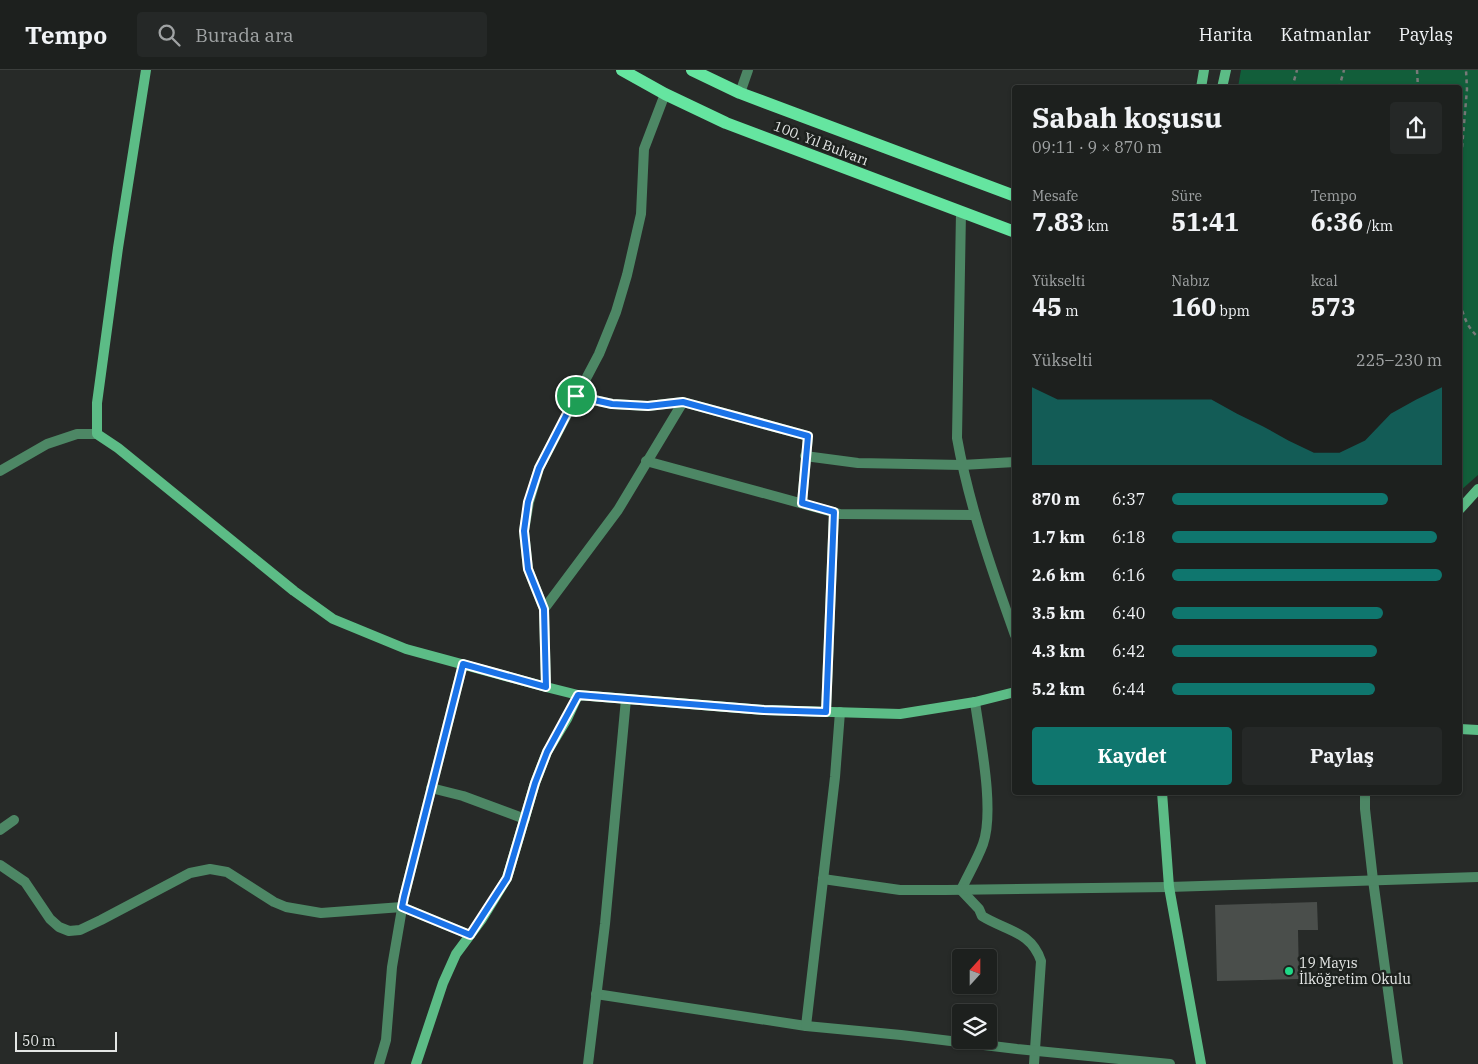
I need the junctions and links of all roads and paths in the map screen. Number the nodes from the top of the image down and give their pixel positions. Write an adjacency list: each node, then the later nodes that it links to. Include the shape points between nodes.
1 (146, 70): 26 (street, via 115,267 97,403)
2 (622, 70): 17 (main road, 100. Yıl Bulvarı)
3 (692, 70): 16 (main road, 100. Yıl Bulvarı)
4 (748, 70): 16 (street)
5 (1204, 70): 11 (street)
6 (1226, 70): 12 (street)
7 (1297, 70): 13 (path)
8 (1344, 70): 14 (path)
9 (1417, 70): 15 (path)
10 (1466, 70): 18 (path)
11 (1202, 85)
12 (1223, 85)
13 (1293, 85)
14 (1340, 85)
15 (1418, 85)
16 (740, 92): 19 (main road, 100. Yıl Bulvarı)
17 (665, 94): 20 (main road, 100. Yıl Bulvarı, via 726,123); 24 (street, via 644,149 641,214 627,275 599,354)
18 (1462, 144)
19 (1012, 195)
20 (961, 212): 21 (main road, 100. Yıl Bulvarı); 30 (street, via 957,438)
21 (1012, 231)
22 (1462, 310): 23 (path, via 1465,321)
23 (1478, 337)
24 (576, 396): 25 (street, via 612,404 648,406); 37 (street, via 539,468 528,502 524,531 528,569)
25 (683, 402): 27 (street, via 808,436); 28 (street)
26 (97, 434): 31 (street, via 77,434 47,444); 39 (street, via 333,619 406,649)
27 (805, 456): 30 (street, via 858,463); 33 (street)
28 (646, 461): 33 (street); 37 (street, via 618,510)
29 (1012, 462): 30 (street)
30 (962, 465): 36 (street)
31 (0, 471)
32 (1478, 489): 34 (street)
33 (802, 503): 35 (street)
34 (1462, 507)
35 (834, 512): 36 (street); 45 (street)
36 (975, 515): 38 (street)
37 (544, 609): 40 (street)
38 (1012, 626)
39 (463, 664): 40 (street); 49 (street)
40 (546, 687): 42 (street)
41 (1012, 693): 44 (street)
42 (578, 695): 43 (street); 52 (street, via 547,752)
43 (626, 699): 45 (street); 63 (street)
44 (975, 702): 46 (street, via 900,714); 60 (street, via 986,789 986,817 983,844)
45 (826, 712): 46 (street)
46 (840, 712): 57 (street)
47 (1462, 729): 48 (street)
48 (1478, 730)
49 (431, 788): 52 (street, via 463,796); 61 (street)
50 (1162, 795): 59 (street)
51 (1365, 795): 58 (street)
52 (524, 819): 62 (street, via 507,878)
53 (14, 820): 54 (street)
54 (0, 830)
55 (0, 865): 61 (street, via 25,882 50,919 69,931 80,930 101,920 190,873 210,869 227,872 274,902 305,911 321,913)
56 (1478, 877): 58 (street)
57 (823, 879): 60 (street, via 900,890); 64 (street)
58 (1373, 880): 59 (street); 72 (street)
59 (1169, 888): 60 (street); 71 (street)
60 (960, 890): 65 (street, via 982,916 1018,933 1038,950 1041,961)
61 (402, 907): 62 (street); 66 (street, via 392,967 386,1040)
62 (470, 935): 67 (street, via 456,954 443,983)
63 (596, 994): 64 (street); 68 (street)
64 (806, 1026): 65 (street)
65 (1035, 1050): 69 (street); 70 (street)
66 (379, 1064)
67 (416, 1064)
68 (588, 1064)
69 (1034, 1064)
70 (1170, 1064)
71 (1201, 1064)
72 (1398, 1064)

